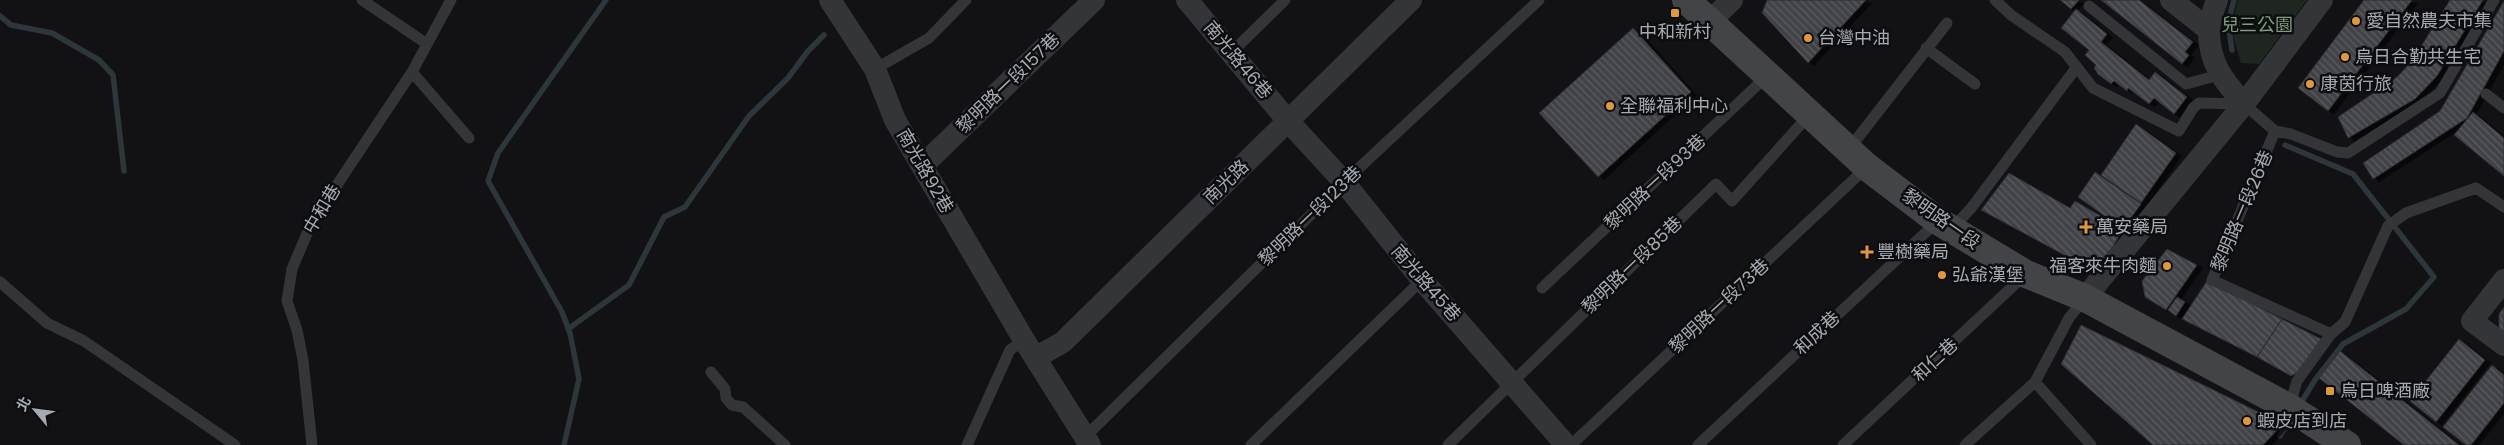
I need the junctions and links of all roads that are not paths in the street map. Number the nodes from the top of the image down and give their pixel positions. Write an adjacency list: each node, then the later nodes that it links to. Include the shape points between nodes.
1 (362, 0): 21 (lane)
2 (451, 0): 21 (lane, 中和巷)
3 (830, 0): 25 (street, 南光路92巷)
4 (966, 0): 25 (lane, via 929,38)
5 (1094, 0): 38 (street, 黎明路一段157巷)
6 (1187, 0): 23 (street, 南光路46巷)
7 (1285, 0): 23 (lane)
8 (1410, 0): 34 (street, 南光路)
9 (1540, 0): 39 (lane, 黎明路一段123巷)
10 (1686, 0): 18 (main road, 黎明路一段)
11 (1732, 0): 18 (street)
12 (1995, 0): 24 (lane, via 2011,15 2066,52)
13 (2171, 0): 20 (street)
14 (2217, 0): 20 (street)
15 (2322, 0): 31 (street)
16 (2494, 0): 35 (lane, via 2440,93 2348,154)
17 (2088, 6): 27 (lane, via 2186,84)
18 (1708, 22): 28 (main road, 黎明路一段)
19 (1947, 23): 22 (lane, 黎明路一段73巷)
20 (2209, 30): 27 (street)
21 (427, 44): 26 (lane, 中和巷)
22 (1926, 48): 29 (lane); 37 (lane, 黎明路一段73巷)
23 (1232, 53): 34 (street, 南光路46巷)
24 (2076, 68): 31 (lane, via 2093,88 2179,131 2199,103); 41 (lane, 和成巷, via 1972,207)
25 (875, 69): 38 (street, 南光路92巷, via 895,120)
26 (412, 72): 36 (lane); 57 (lane, 中和巷, via 310,224 292,269 287,300 300,345)
27 (2219, 75): 31 (street)
28 (1767, 76): 33 (main road, 黎明路一段); 46 (lane, 黎明路一段93巷)
29 (1975, 84)
30 (2486, 94): 32 (lane)
31 (2244, 104): 35 (lane); 47 (street)
32 (2504, 108)
33 (1810, 114): 37 (main road, 黎明路一段); 52 (lane, 黎明路一段85巷, via 1732,201 1716,184)
34 (1288, 120): 39 (street, 南光路45巷); 50 (street, 南光路, via 1063,342)
35 (2276, 131): 48 (lane, 黎明路一段26巷, via 2212,280)
36 (469, 138)
37 (1858, 158): 41 (main road, 黎明路一段); 63 (lane, 黎明路一段73巷)
38 (922, 166): 50 (street, 南光路92巷)
39 (1344, 182): 43 (street, 南光路45巷); 55 (lane, 黎明路一段123巷)
40 (2504, 208): 48 (lane, via 2476,188 2406,212 2388,226 2345,322)
41 (1945, 225): 42 (main road, 黎明路一段); 64 (lane, 和成巷)
42 (2026, 274): 47 (main road, 黎明路一段); 65 (lane, 和仁巷)
43 (1422, 280): 52 (street, 南光路45巷); 60 (lane)
44 (2504, 280): 49 (street, via 2472,320)
45 (0, 282): 56 (lane, via 47,323 84,340)
46 (1542, 288)
47 (2085, 298): 53 (lane, via 2069,318); 54 (main road, 黎明路一段)
48 (2331, 334): 54 (lane, via 2298,381)
49 (2504, 345)
50 (1030, 349): 55 (street, 南光路92巷); 59 (lane, via 1010,350)
51 (711, 372): 58 (lane, via 725,389 726,398 732,405 743,407)
52 (1512, 381): 61 (lane, 黎明路一段85巷); 62 (street, 南光路45巷)
53 (2035, 382): 66 (lane); 67 (lane)
54 (2288, 410): 68 (main road, 黎明路一段)
55 (1088, 441)
56 (235, 445)
57 (312, 445)
58 (786, 445)
59 (967, 445)
60 (1251, 445)
61 (1448, 445)
62 (1566, 445)
63 (1571, 445)
64 (1698, 445)
65 (1843, 445)
66 (1965, 445)
67 (2090, 445)
68 (2347, 445)

